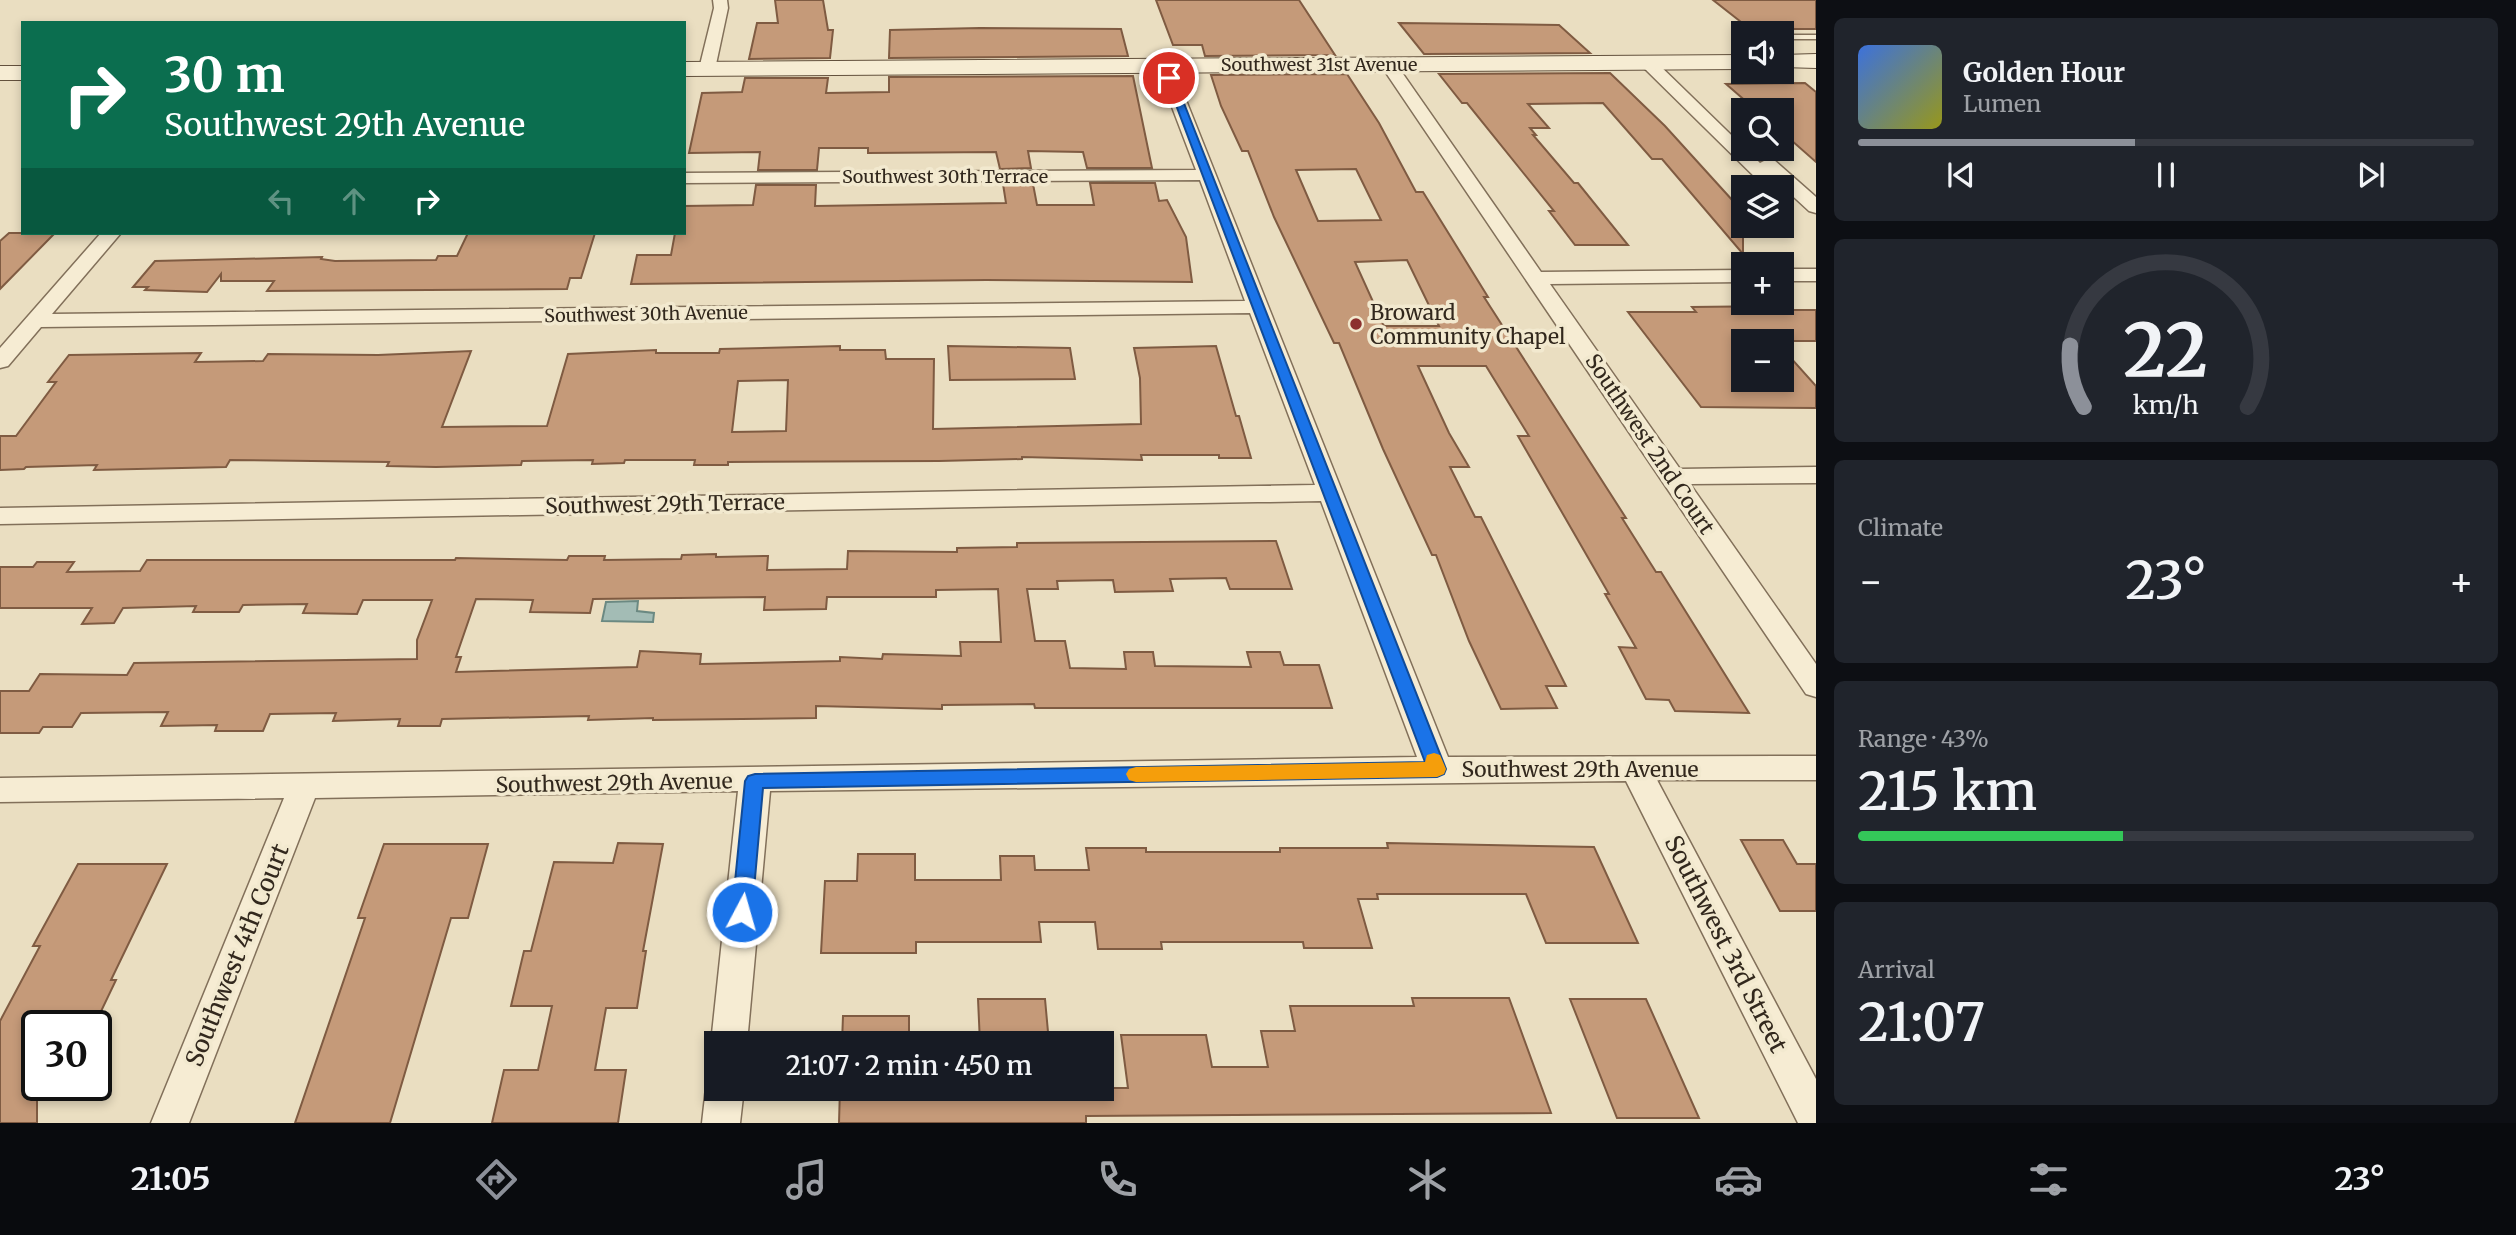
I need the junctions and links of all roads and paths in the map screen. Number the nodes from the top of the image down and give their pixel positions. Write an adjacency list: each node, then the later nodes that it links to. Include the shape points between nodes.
1 (720, 0): 11 (street)
2 (1794, 37): 3 (lane)
3 (1816, 37)
4 (1794, 60): 5 (main road)
5 (1816, 61)
6 (1731, 62): 7 (main road, Southwest 31st Avenue)
7 (1655, 63): 8 (main road, Southwest 31st Avenue); 12 (street); 15 (street)
8 (1388, 64): 9 (main road, Southwest 31st Avenue); 24 (street, Southwest 2nd Court)
9 (1164, 65): 11 (main road, Southwest 31st Avenue); 14 (street)
10 (686, 69): 11 (main road, Southwest 31st Avenue)
11 (707, 69)
12 (1731, 130)
13 (1765, 161): 18 (street)
14 (1207, 175): 16 (street, Southwest 30th Terrace); 25 (street)
15 (1763, 175)
16 (686, 178)
17 (1794, 205): 19 (street)
18 (1816, 207)
19 (1816, 227)
20 (109, 235): 26 (street)
21 (1731, 275): 24 (street)
22 (1794, 275): 23 (street)
23 (1816, 275)
24 (1536, 278): 29 (street, Southwest 2nd Court)
25 (1258, 307): 26 (street, Southwest 30th Avenue); 30 (street)
26 (35, 321): 27 (street)
27 (0, 362)
28 (1816, 475): 29 (street)
29 (1672, 477): 32 (street, Southwest 2nd Court)
30 (1330, 493): 31 (street, Southwest 29th Terrace); 34 (street)
31 (0, 516)
32 (1816, 686)
33 (1816, 768): 35 (street, Southwest 29th Avenue)
34 (1437, 769): 35 (street, Southwest 29th Avenue); 36 (street, Southwest 29th Avenue)
35 (1636, 769): 41 (street, Southwest 3rd Street)
36 (755, 781): 37 (street, Southwest 29th Avenue); 39 (street)
37 (304, 786): 38 (street, Southwest 29th Avenue); 42 (street, Southwest 4th Court)
38 (0, 790)
39 (730, 1031)
40 (724, 1101): 43 (street)
41 (1816, 1118)
42 (170, 1123)
43 (721, 1123)

